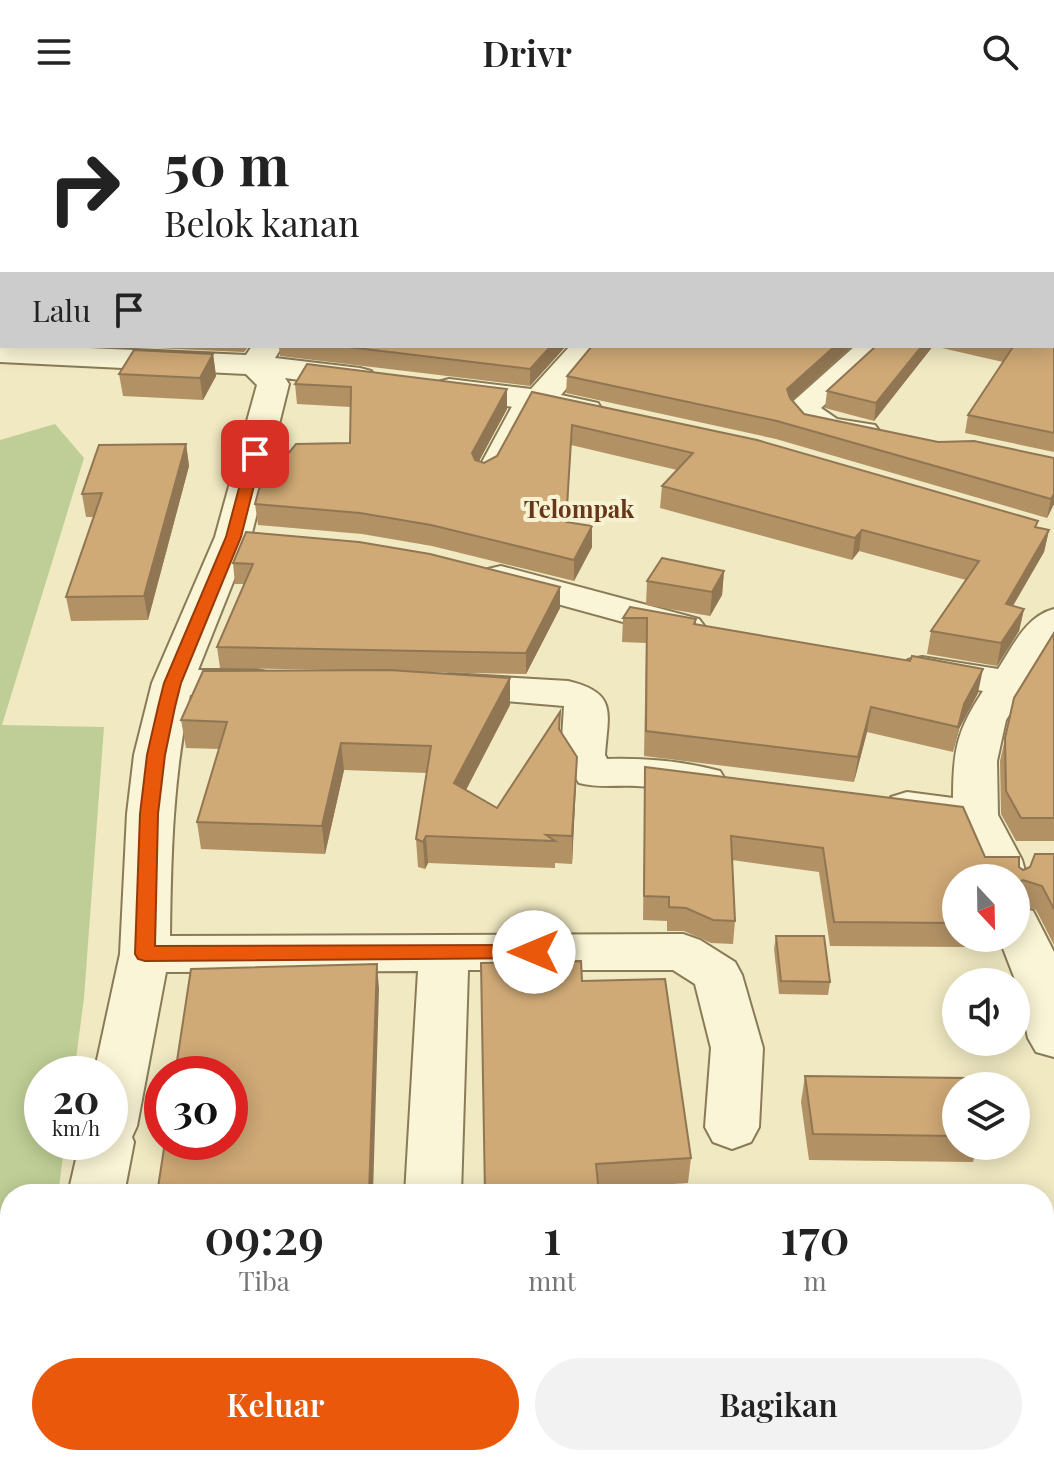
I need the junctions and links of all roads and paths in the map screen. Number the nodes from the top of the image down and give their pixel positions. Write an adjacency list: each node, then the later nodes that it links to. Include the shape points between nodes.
1 (585, 348): 5 (street)
2 (872, 348): 7 (street, via 804,406 815,422)
3 (0, 353): 4 (street)
4 (261, 356): 5 (street, via 406,384); 14 (street, via 273,384 249,539)
5 (533, 399): 6 (street); 8 (lane)
6 (612, 416)
7 (888, 436)
8 (485, 475)
9 (473, 570): 11 (street, via 634,617)
10 (1054, 621): 16 (street)
11 (725, 634)
12 (890, 663): 16 (street)
13 (297, 682): 14 (street)
14 (172, 683): 23 (street, via 149,814)
15 (406, 683): 17 (street, via 568,693 583,699 583,755 594,773 638,772)
16 (1007, 683): 19 (street, via 985,720 975,761)
17 (747, 787)
18 (872, 804): 19 (street)
19 (976, 815): 20 (street)
20 (1013, 864)
21 (1029, 952): 24 (street)
22 (444, 953): 23 (street); 26 (street, via 683,952 717,975 737,1048); 29 (street)
23 (145, 954): 25 (street)
24 (1054, 1038)
25 (124, 1056)
26 (732, 1127)
27 (103, 1160): 28 (street)
28 (98, 1184)
29 (433, 1184)

